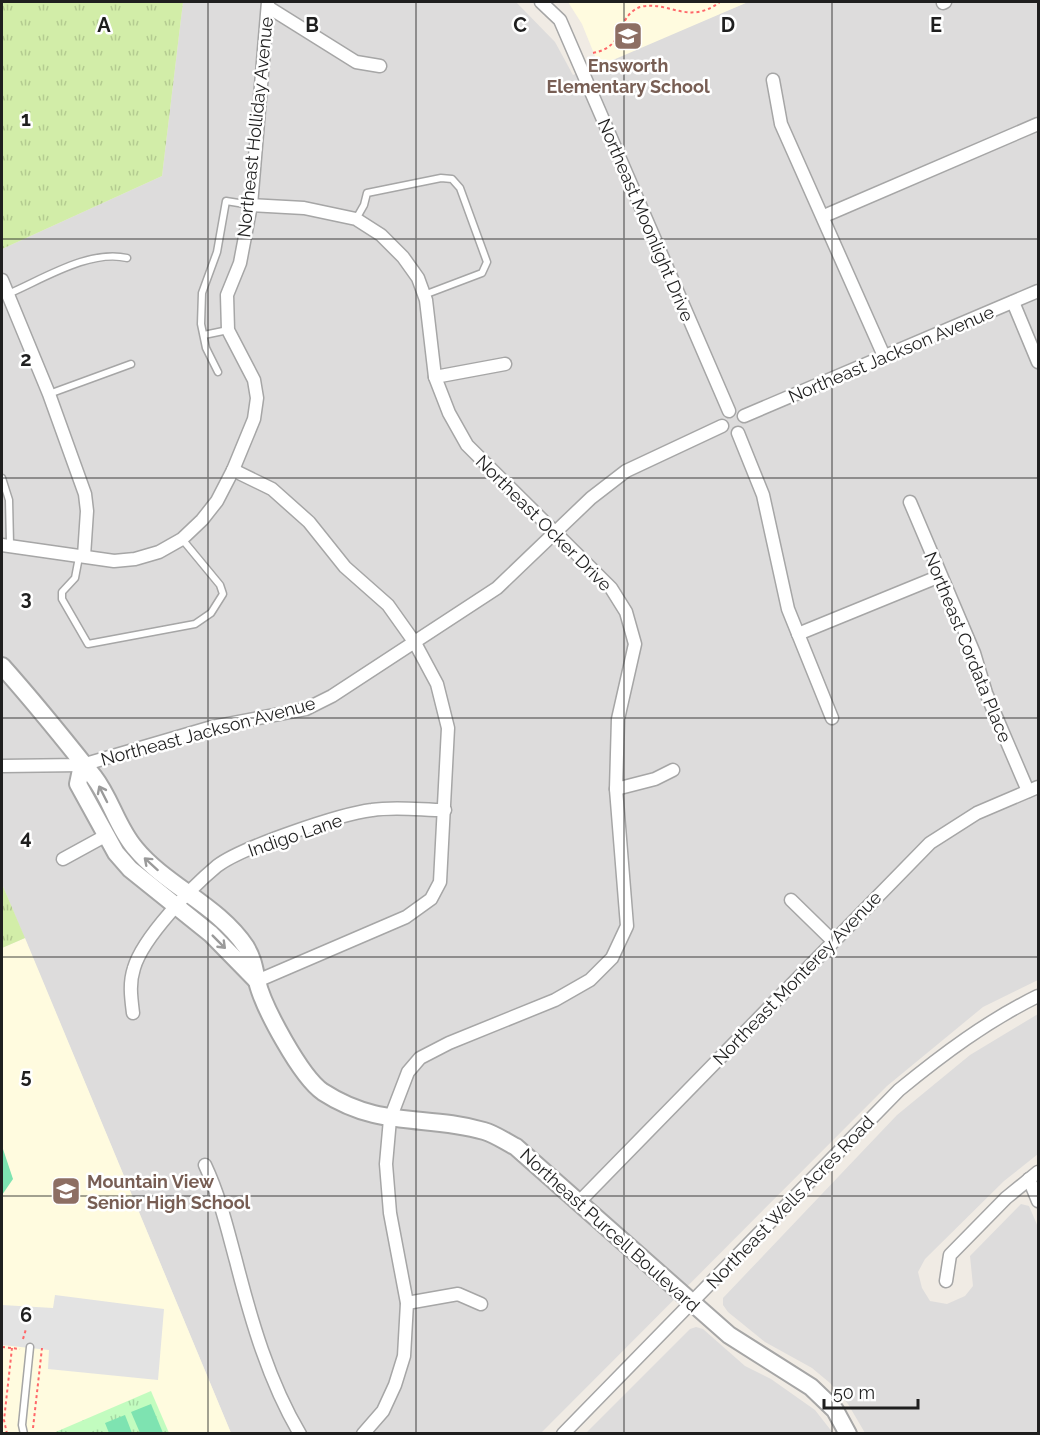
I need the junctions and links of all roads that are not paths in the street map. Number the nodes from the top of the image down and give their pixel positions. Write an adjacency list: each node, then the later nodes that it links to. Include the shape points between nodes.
1 (541, 2): 24 (street, Northeast Moonlight Drive, via 560,20)
2 (268, 4): 3 (street, via 356,62); 6 (street, Northeast Holliday Avenue)
3 (380, 66)
4 (773, 80): 7 (street, via 781,124)
5 (1038, 124): 7 (street)
6 (251, 205): 8 (street, Northeast Ocker Drive, via 304,208); 15 (street, Northeast Holliday Avenue, via 240,262 227,295); 16 (lane, via 226,201 217,252 202,293)
7 (824, 216): 17 (street)
8 (356, 219): 13 (street, Northeast Ocker Drive, via 381,235 403,257); 13 (lane, via 367,192 441,178 452,180 460,188 488,262 482,273)
9 (127, 258): 12 (lane, via 94,257)
10 (2, 280): 12 (street)
11 (1038, 291): 14 (street, Northeast Jackson Avenue)
12 (9, 294): 23 (street)
13 (424, 295): 22 (street, Northeast Ocker Drive)
14 (1013, 302): 17 (street, Northeast Jackson Avenue); 18 (street)
15 (228, 330): 16 (lane); 28 (street, Northeast Holliday Avenue, via 254,380 257,399 254,419)
16 (204, 335): 21 (lane)
17 (884, 356): 25 (street, Northeast Jackson Avenue)
18 (1038, 362)
19 (131, 364): 23 (lane)
20 (505, 364): 22 (street)
21 (218, 372)
22 (435, 377): 31 (street, Northeast Ocker Drive, via 467,445)
23 (49, 394): 34 (street, via 85,494)
24 (729, 411): 25 (street, via 739,411); 26 (street, via 723,415)
25 (744, 416): 27 (street, via 744,428)
26 (722, 426): 27 (street, via 727,432); 31 (street, Northeast Jackson Avenue, via 626,471)
27 (738, 433): 36 (street, via 763,495 788,609)
28 (233, 470): 32 (street, Northeast Holliday Avenue, via 217,501); 37 (street, via 272,489 309,522 345,567 388,605)
29 (2, 478): 33 (lane, via 9,500)
30 (910, 502): 35 (street, Northeast Cordata Place)
31 (556, 533): 37 (street, Northeast Jackson Avenue, via 497,588); 43 (street, Northeast Ocker Drive, via 611,588 626,612 635,644 618,719)
32 (182, 539): 34 (street, Northeast Holliday Avenue, via 135,560); 34 (lane, via 220,585 224,594 219,604 195,624 88,644 62,599)
33 (6, 545): 34 (street, Northeast Holliday Avenue)
34 (82, 556)
35 (940, 576): 36 (street); 44 (street, Northeast Cordata Place, via 974,653 986,693)
36 (798, 634): 39 (street)
37 (415, 643): 40 (street, Northeast Jackson Avenue, via 306,709 212,727); 45 (street, via 437,684 448,728)
38 (2, 666): 40 (street, Northeast Purcell Boulevard, via 51,721)
39 (832, 718)
40 (82, 765): 41 (street, Northeast Jackson Avenue); 46 (street, Northeast Purcell Boulevard, via 78,784); 48 (street, Northeast Purcell Boulevard, one-way to 40, via 134,848 95,778)
41 (2, 766)
42 (673, 770): 43 (street)
43 (616, 789): 55 (street, Northeast Ocker Drive, via 627,926 612,958 590,980 555,999 420,1058 408,1072)
44 (1033, 789): 51 (street, Northeast Monterey Avenue, via 977,813 930,843)
45 (445, 810): 48 (street, Indigo Lane, via 372,810 317,825 255,846 218,865); 52 (street, via 440,882 431,899 406,917)
46 (105, 836): 47 (street); 50 (street, Northeast Purcell Boulevard, via 130,869)
47 (63, 859)
48 (190, 893): 50 (street, Indigo Lane); 52 (street, Northeast Purcell Boulevard, via 244,945 255,962)
49 (791, 900): 51 (street)
50 (176, 906): 52 (street, Northeast Purcell Boulevard, one-way to 52, via 211,934); 54 (street, Indigo Lane, via 134,966 130,986)
51 (833, 941): 59 (street, Northeast Monterey Avenue)
52 (257, 981): 55 (street, Northeast Purcell Boulevard, via 296,1064 321,1091 355,1110)
53 (1038, 996): 62 (street, Northeast Wells Acres Road, via 952,1047 899,1090)
54 (133, 1013)
55 (390, 1119): 59 (street, Northeast Purcell Boulevard, via 486,1131 516,1147); 61 (street, Northeast Ocker Drive, via 386,1164 390,1212)
56 (205, 1165): 66 (street, via 227,1223 258,1336)
57 (1034, 1176): 58 (street); 60 (street, via 950,1255)
58 (1038, 1201)
59 (579, 1202): 62 (street, Northeast Purcell Boulevard)
60 (946, 1281)
61 (407, 1303): 63 (street, via 458,1294); 67 (street, Northeast Ocker Drive, via 404,1356 395,1385 383,1411)
62 (692, 1303): 68 (street, Northeast Wells Acres Road); 69 (street, Northeast Purcell Boulevard, via 753,1352 811,1387 835,1410)
63 (481, 1304)
64 (30, 1347): 65 (lane)
65 (24, 1434)
66 (300, 1434)
67 (363, 1434)
68 (563, 1434)
69 (848, 1434)

